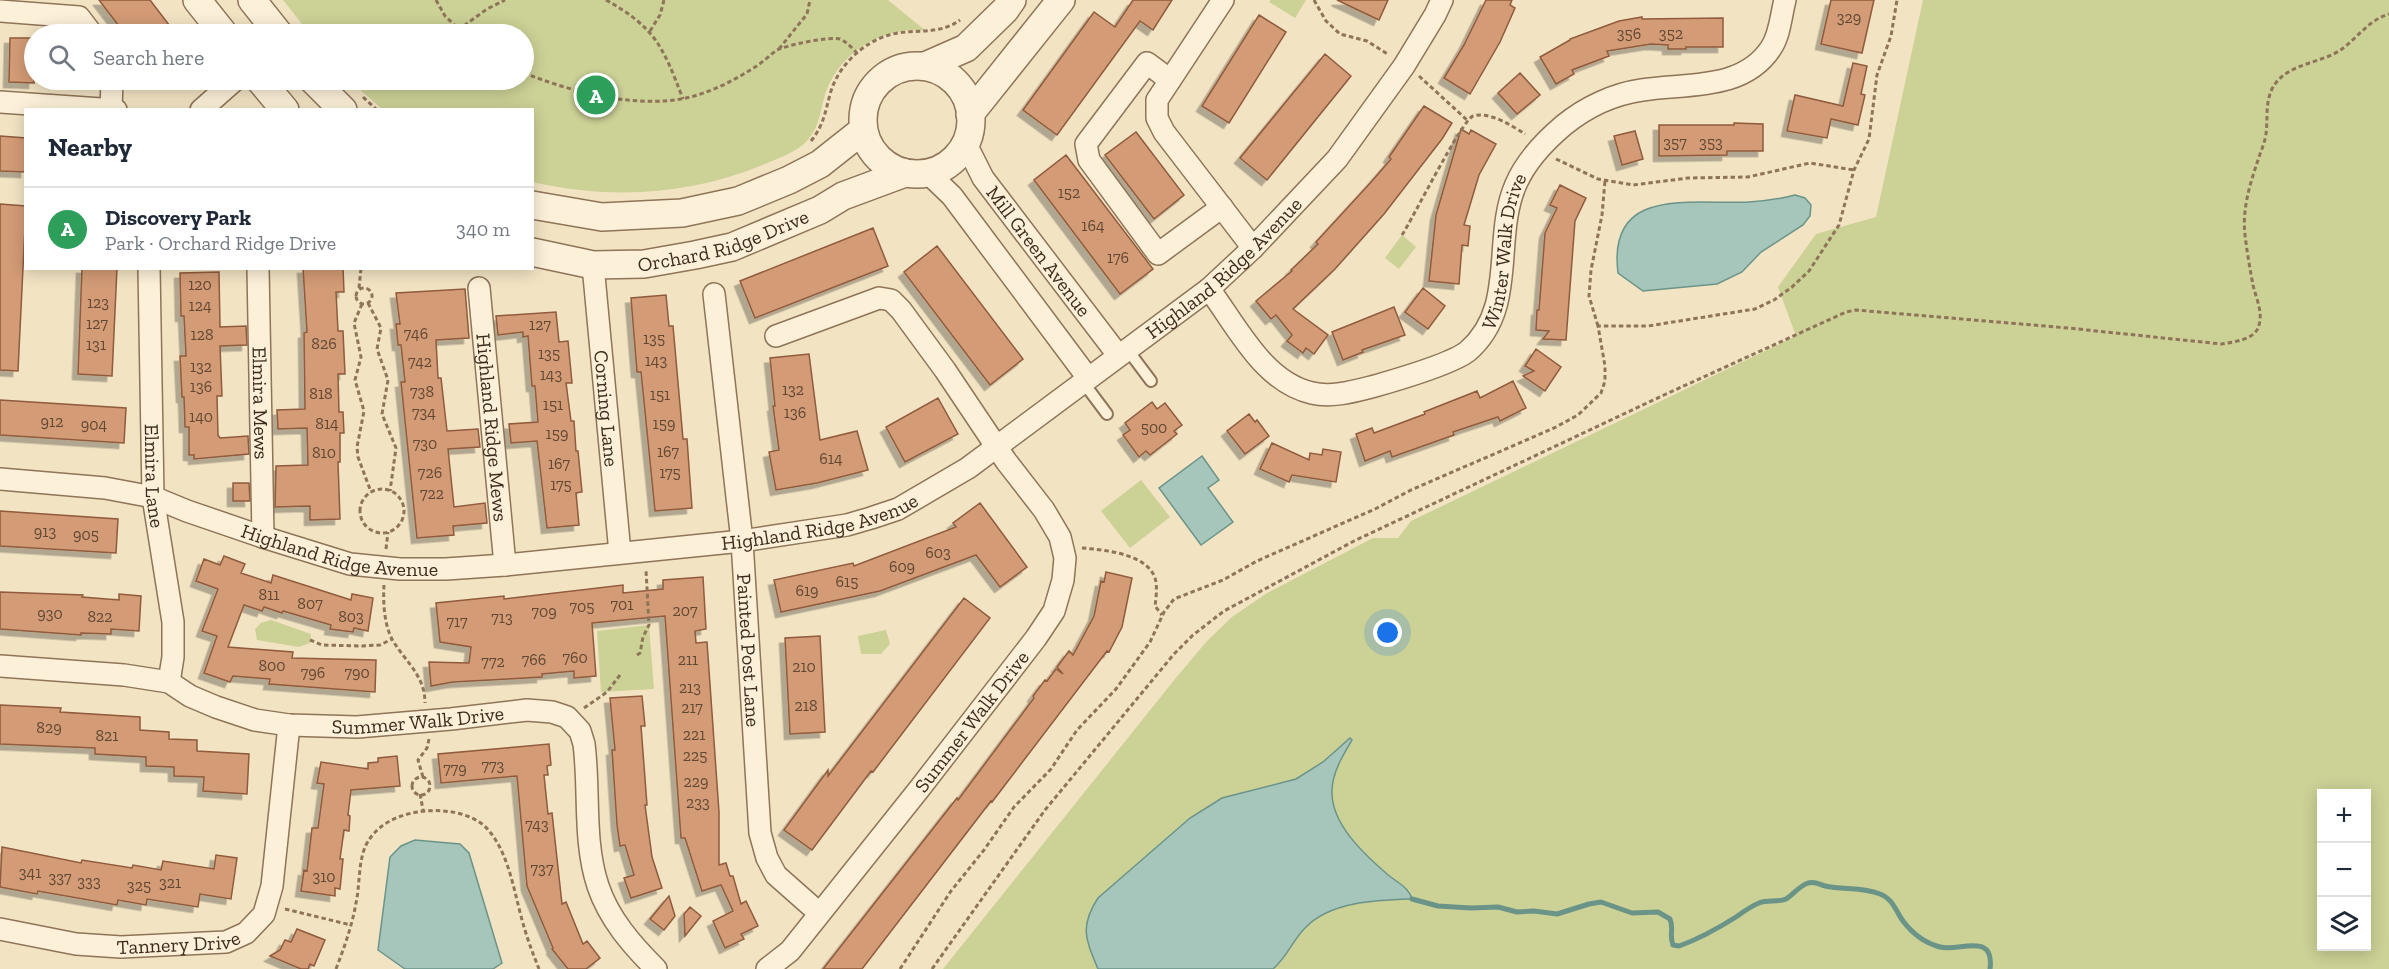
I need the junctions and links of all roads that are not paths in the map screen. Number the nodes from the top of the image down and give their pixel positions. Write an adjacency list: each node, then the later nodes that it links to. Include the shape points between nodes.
1 (197, 0): 11 (street)
2 (252, 0): 12 (street)
3 (1012, 0): 13 (street, via 966,48)
4 (1061, 0): 25 (street)
5 (1223, 0): 14 (street)
6 (1442, 0): 31 (street, Highland Ridge Avenue, via 1365,123 1337,159)
7 (1785, 0): 37 (street, Winter Walk Drive, via 1772,47 1756,65 1724,80 1640,90 1612,98 1587,108 1541,147 1515,185 1507,216 1498,301 1468,351 1448,362 1344,394 1314,394 1288,385 1266,366)
8 (74, 8): 9 (street); 10 (street)
9 (0, 11)
10 (85, 24)
11 (216, 24)
12 (271, 24)
13 (925, 66): 25 (street, via 934,67 958,83 968,99); 26 (street, via 892,71 873,87 866,100)
14 (1170, 80): 30 (street, via 1157,100 1157,118); 30 (street, via 1147,63 1086,144 1089,160 1158,254)
15 (113, 90): 21 (street)
16 (224, 90): 22 (street)
17 (268, 90): 23 (street)
18 (323, 90): 24 (street)
19 (0, 102): 20 (street)
20 (98, 108)
21 (114, 108)
22 (203, 108)
23 (283, 108)
24 (341, 108)
25 (970, 114): 27 (street, via 972,125)
26 (864, 130): 28 (street, via 872,150 888,166); 29 (street, Orchard Ridge Drive, via 820,164 727,203 681,213 602,217)
27 (966, 144): 28 (street, via 951,163); 40 (street, Mill Green Avenue, via 978,171)
28 (916, 173): 33 (street, Orchard Ridge Drive, via 843,196 820,210 732,247 644,264); 41 (street, Mill Green Avenue, via 952,196)
29 (534, 205)
30 (1222, 207): 31 (street)
31 (1253, 248): 37 (street, Highland Ridge Avenue)
32 (534, 252): 33 (street, Orchard Ridge Drive)
33 (593, 265): 49 (street, Corning Lane)
34 (149, 270): 46 (street, Elmira Lane)
35 (258, 270): 47 (street, Elmira Mews)
36 (479, 288): 50 (street, Highland Ridge Mews)
37 (1209, 289): 40 (street, Highland Ridge Avenue)
38 (714, 294): 48 (street, Painted Post Lane)
39 (776, 336): 44 (street, Summer Walk Drive, via 879,298 891,300 945,370)
40 (1122, 352): 41 (street, Highland Ridge Avenue); 42 (lane)
41 (1086, 380): 43 (lane); 44 (street, Highland Ridge Avenue)
42 (1151, 381)
43 (1107, 414)
44 (996, 448): 48 (street, Highland Ridge Avenue, via 937,488 898,508 847,525); 54 (street, Summer Walk Drive, via 1060,537 1065,558 1054,611)
45 (0, 479): 46 (street, Highland Ridge Avenue, via 105,488)
46 (153, 497): 47 (street, Highland Ridge Avenue); 52 (street, Elmira Lane, via 173,622)
47 (263, 537): 50 (street, Highland Ridge Avenue, via 350,564 446,569)
48 (742, 541): 49 (street, Highland Ridge Avenue); 54 (street, Painted Post Lane, via 760,832 766,858 776,875)
49 (620, 553): 50 (street, Highland Ridge Avenue)
50 (505, 565)
51 (0, 666): 52 (street, Summer Walk Drive)
52 (169, 681): 53 (street, Summer Walk Drive, via 216,707)
53 (289, 726): 55 (street, Tannery Drive, via 272,886 264,914 246,933 226,942 121,947 76,944); 56 (street, Summer Walk Drive, via 427,722 527,710 567,717 580,731 584,744 591,855 598,886 621,930)
54 (819, 913): 57 (street, Summer Walk Drive, via 790,951)
55 (0, 929)
56 (656, 969)
57 (767, 969)

